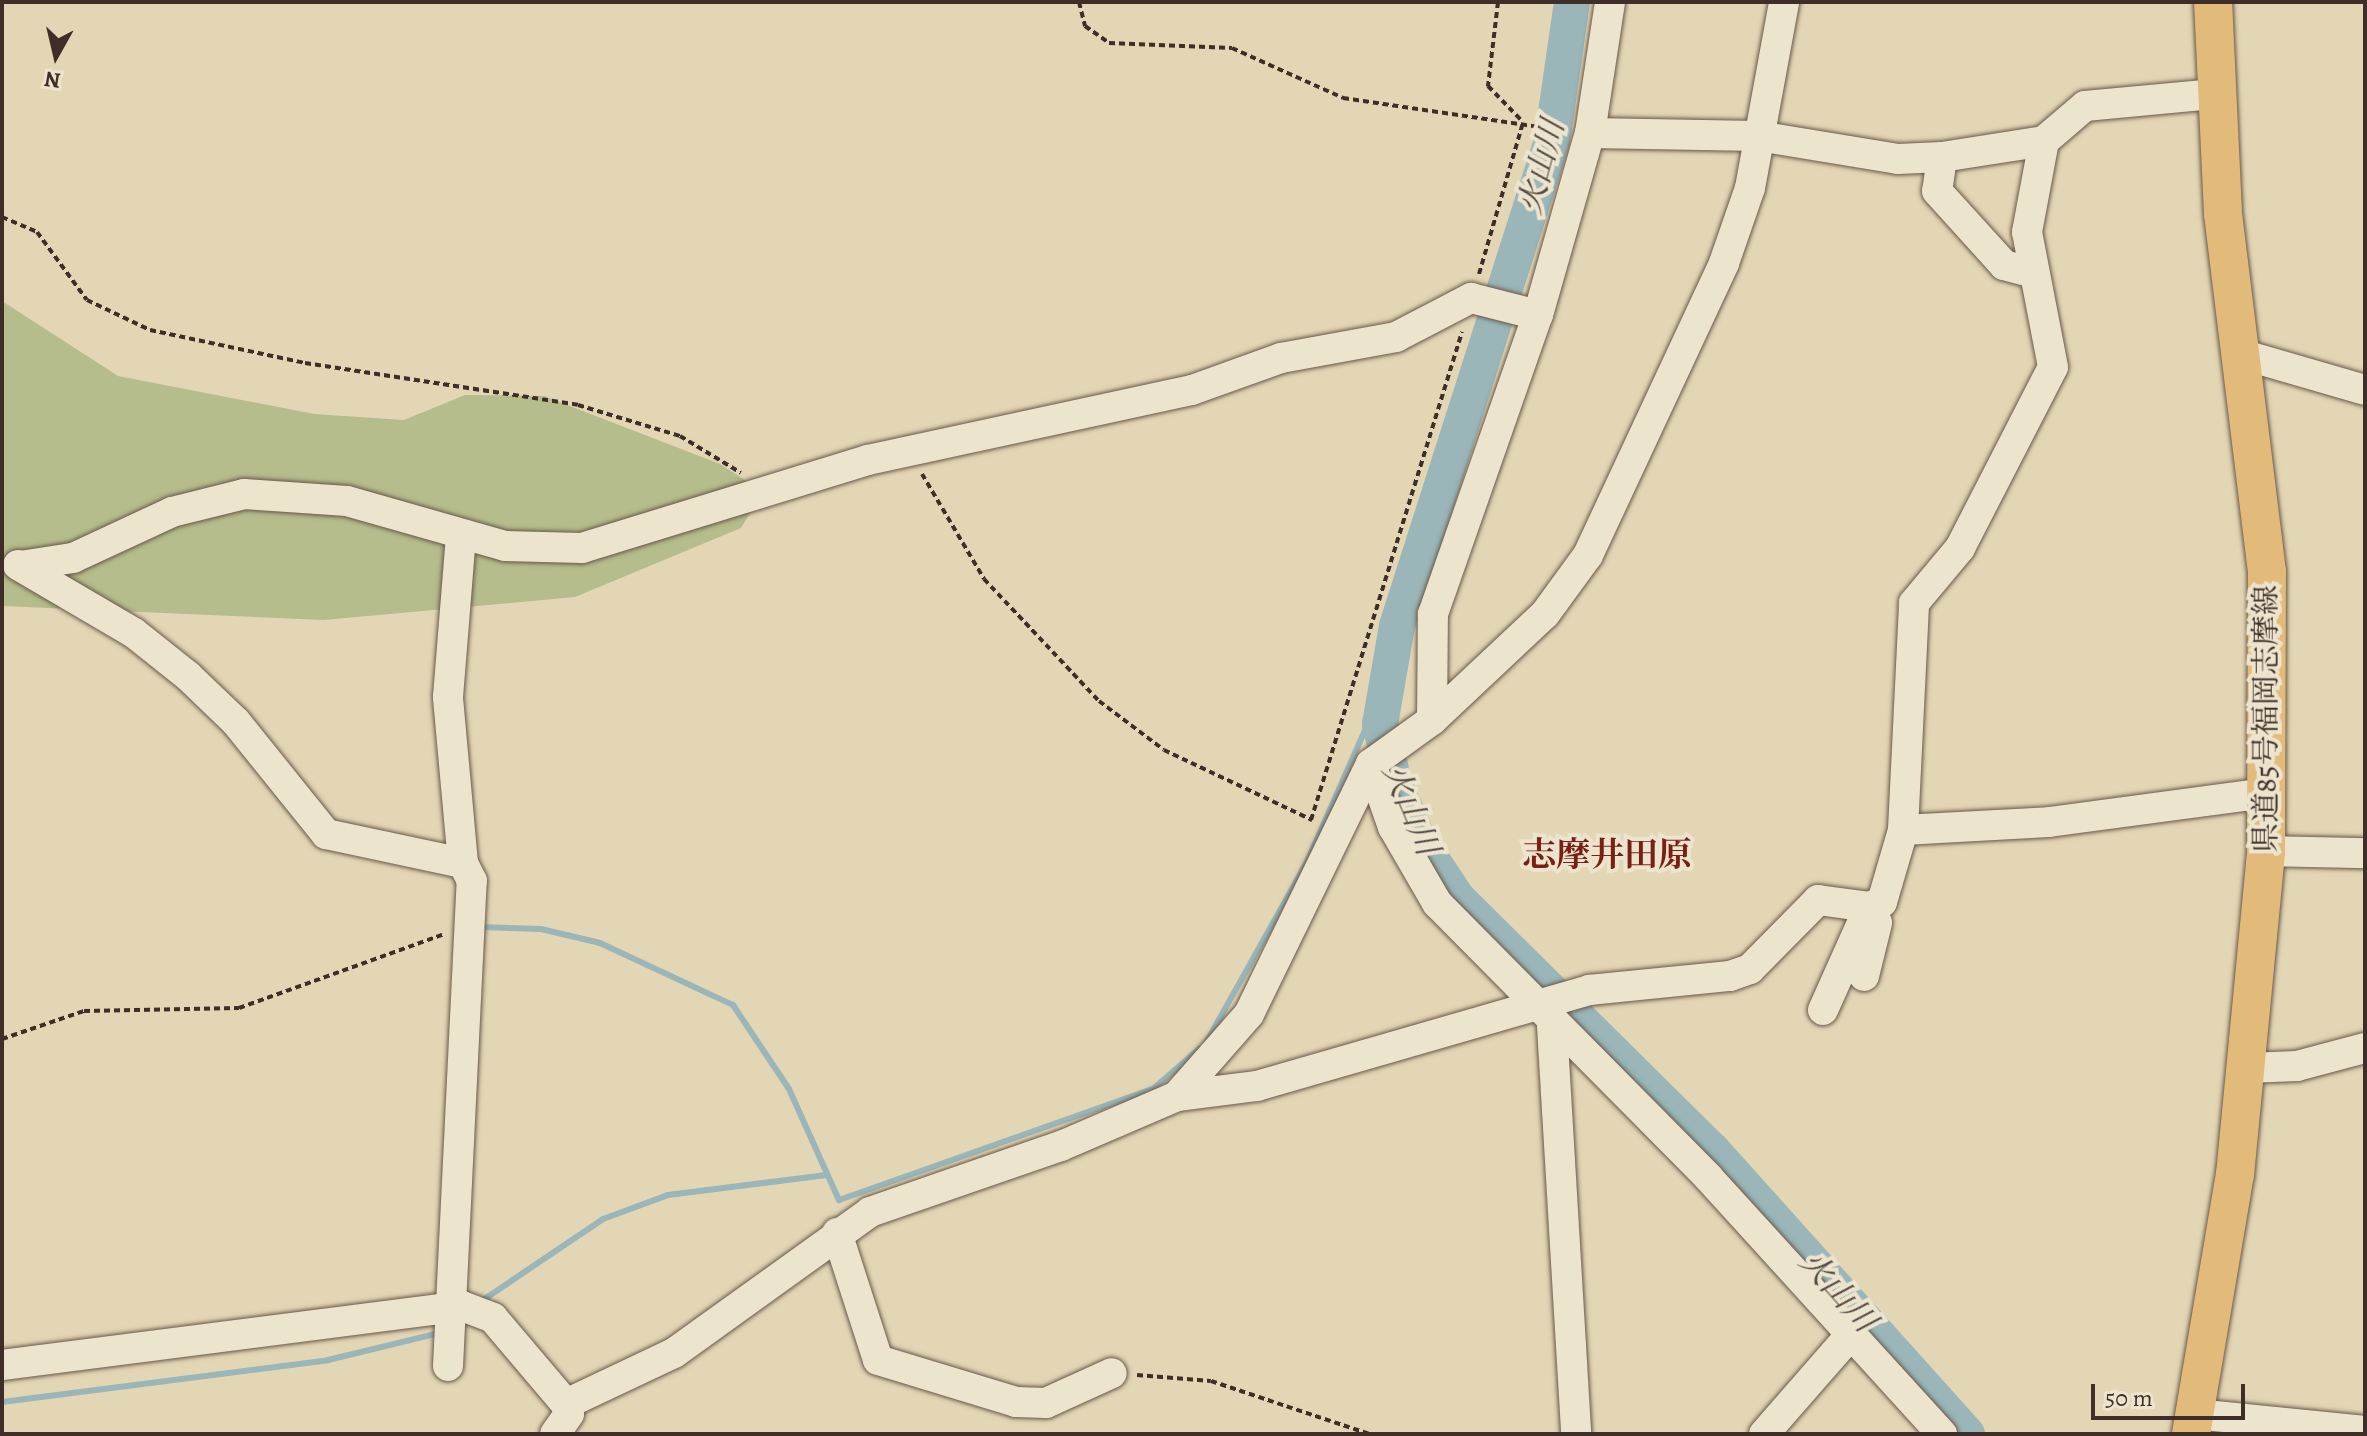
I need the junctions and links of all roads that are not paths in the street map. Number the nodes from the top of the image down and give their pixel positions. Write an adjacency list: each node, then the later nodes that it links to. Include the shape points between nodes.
1 (1610, 2): 5 (street)
2 (1784, 2): 6 (street)
3 (2213, 2): 4 (main road, 県道85号福岡志摩線)
4 (2215, 94): 7 (street, via 2085,106); 11 (main road, 県道85号福岡志摩線)
5 (1584, 133): 6 (street); 10 (street)
6 (1758, 136): 8 (street, via 1898,159); 15 (street, via 1750,188 1724,263 1588,555 1545,614)
7 (2044, 141): 8 (street); 9 (street, via 2027,232)
8 (1942, 157): 9 (street, via 1937,191 2004,265)
9 (2030, 272): 18 (street, via 2053,367 1960,548 1914,603)
10 (1531, 313): 13 (street, via 1476,299 1396,337 1281,358 1192,390 911,450 763,489 582,548 505,546); 15 (street, via 1433,614)
11 (2241, 354): 12 (street); 17 (main road, 県道85号福岡志摩線, via 2267,572)
12 (2365, 390)
13 (461, 536): 14 (street, via 347,501 244,494 172,512 73,558); 21 (street, via 448,666)
14 (11, 562): 21 (street, via 134,633 188,676 236,722 326,834)
15 (1432, 720): 16 (street)
16 (1371, 764): 25 (street, via 1393,827 1437,903); 28 (street, via 1249,1014)
17 (2265, 793): 18 (street, via 2049,822); 19 (main road, 県道85号福岡志摩線)
18 (1903, 830): 22 (street)
19 (2266, 851): 20 (street); 27 (main road, 県道85号福岡志摩線)
20 (2365, 853)
21 (463, 863): 30 (street, via 472,881)
22 (1875, 905): 23 (street); 24 (street); 25 (street, via 1818,900 1750,969 1730,976 1589,990)
23 (1864, 976)
24 (1823, 1010)
25 (1542, 1016): 28 (street, via 1257,1086); 31 (street, via 1708,1177); 39 (street)
26 (2365, 1048): 27 (street, via 2297,1066)
27 (2248, 1068): 36 (main road, 県道85号福岡志摩線)
28 (1177, 1096): 29 (street, via 1061,1146 870,1212)
29 (837, 1233): 34 (street, via 878,1360 1016,1402 1046,1403); 35 (street, via 674,1353)
30 (451, 1306): 32 (street); 33 (street); 35 (street, via 493,1318)
31 (1852, 1333): 40 (street); 41 (street)
32 (2, 1365)
33 (448, 1366)
34 (1112, 1373)
35 (566, 1404): 38 (street, via 569,1414)
36 (2193, 1424): 37 (street)
37 (2365, 1431)
38 (555, 1434)
39 (1576, 1434)
40 (1764, 1434)
41 (1942, 1434)

